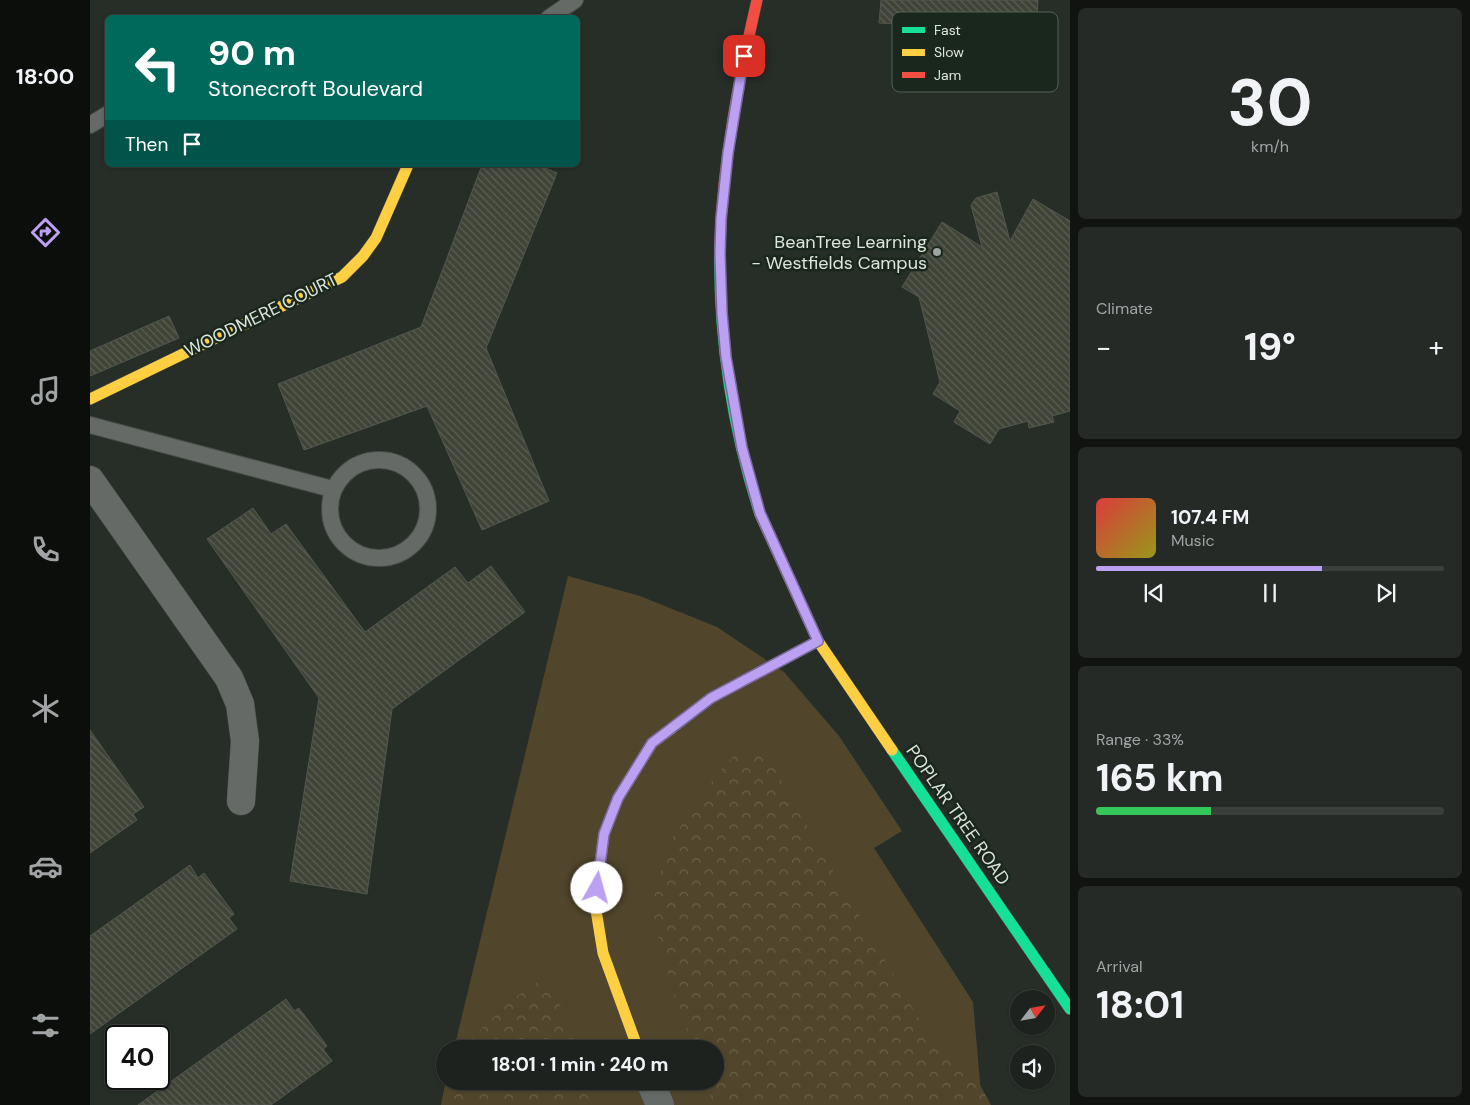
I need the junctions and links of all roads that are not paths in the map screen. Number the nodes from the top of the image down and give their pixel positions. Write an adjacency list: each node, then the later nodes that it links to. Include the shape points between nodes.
1 (575, 0): 3 (lane)
2 (757, 0): 11 (main road, POPLAR TREE ROAD, via 737,90 721,219 726,357 742,448 760,513)
3 (553, 15)
4 (105, 116): 5 (lane)
5 (90, 125)
6 (407, 167): 7 (main road, WOODMERE COURT, via 376,238 342,277)
7 (90, 399)
8 (90, 425): 10 (lane)
9 (90, 480): 12 (street, via 229,678 240,704 246,741)
10 (332, 489): 10 (lane, via 329,516 342,543 357,554 386,559 396,556 413,546 428,521 429,501 416,475 399,462 371,459 345,471)
11 (818, 641): 13 (main road, POPLAR TREE ROAD); 14 (main road, via 711,698 652,743 618,798 604,834 595,904 603,953)
12 (241, 801)
13 (1070, 1009)
14 (635, 1040)
15 (654, 1090): 16 (street)
16 (660, 1105)

